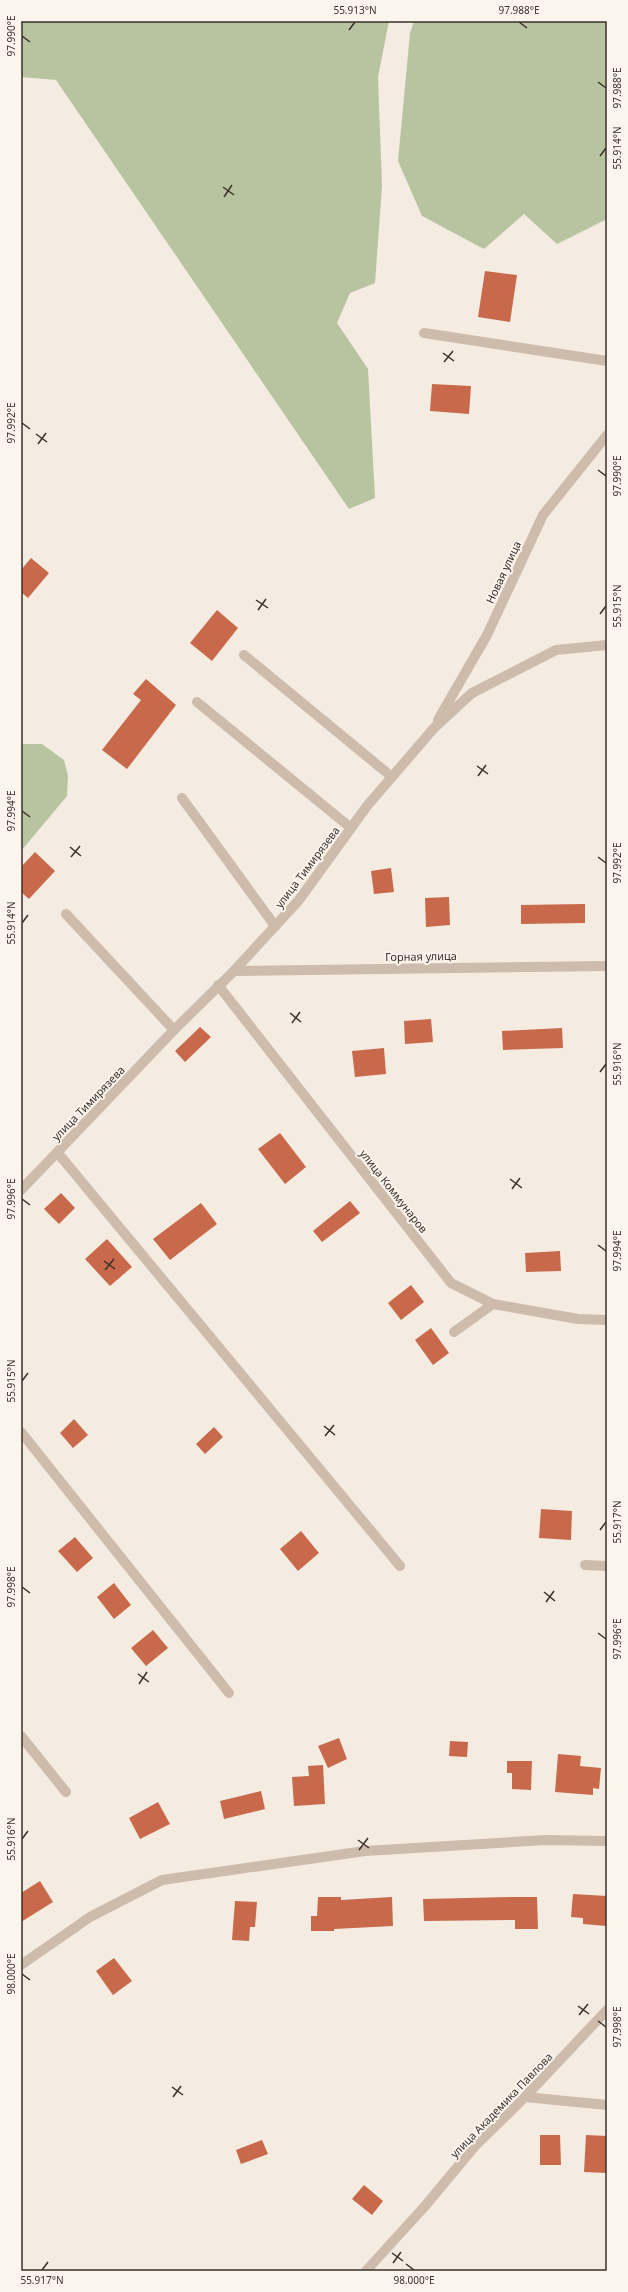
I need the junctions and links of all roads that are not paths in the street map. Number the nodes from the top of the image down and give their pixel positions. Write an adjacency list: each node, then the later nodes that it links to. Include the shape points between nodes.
1 (424, 333): 2 (street)
2 (607, 362)
3 (607, 435): 7 (street, Новая улица, via 543,515 487,635)
4 (607, 645): 7 (street, улица Тимирязева, via 556,650 472,693)
5 (244, 655): 8 (street)
6 (197, 702): 10 (street)
7 (434, 728): 8 (street, улица Тимирязева)
8 (392, 777): 10 (street, улица Тимирязева)
9 (182, 798): 12 (street)
10 (351, 828): 12 (street, улица Тимирязева, via 299,900)
11 (66, 914): 16 (street)
12 (275, 926): 14 (street, улица Тимирязева)
13 (607, 966): 14 (street, Горная улица)
14 (234, 971): 15 (street, улица Тимирязева)
15 (218, 985): 16 (street, улица Тимирязева); 19 (street, улица Коммунаров, via 451,1283)
16 (174, 1030): 17 (street, улица Тимирязева)
17 (57, 1152): 18 (street, улица Тимирязева); 24 (street)
18 (21, 1190)
19 (492, 1304): 20 (street, улица Коммунаров, via 578,1319); 21 (street)
20 (607, 1320)
21 (454, 1332)
22 (21, 1432): 26 (street)
23 (586, 1565): 25 (street)
24 (400, 1566)
25 (607, 1566)
26 (229, 1693)
27 (21, 1736): 28 (street)
28 (66, 1792)
29 (607, 1841): 30 (street, via 545,1840 365,1851 162,1880 90,1917)
30 (21, 1965)
31 (607, 2010): 32 (street, улица Академика Павлова)
32 (525, 2097): 33 (street); 34 (street, улица Академика Павлова, via 475,2146)
33 (607, 2104)
34 (366, 2271)

